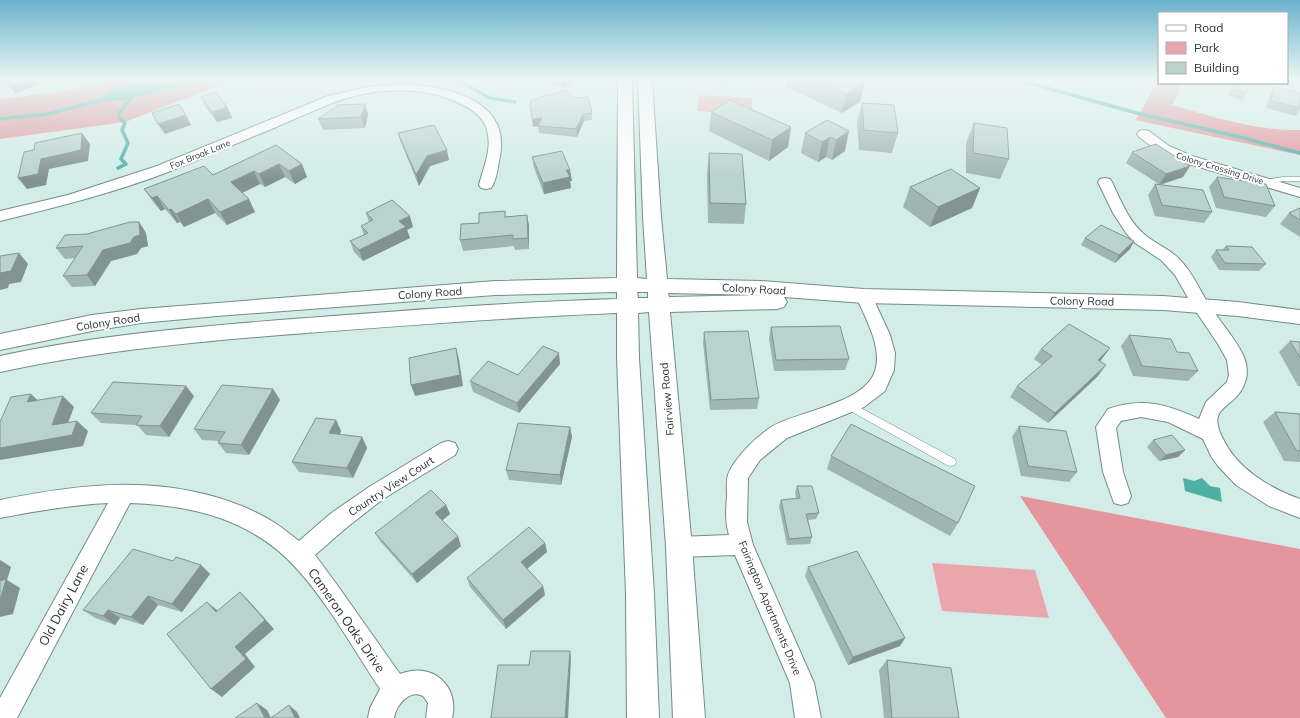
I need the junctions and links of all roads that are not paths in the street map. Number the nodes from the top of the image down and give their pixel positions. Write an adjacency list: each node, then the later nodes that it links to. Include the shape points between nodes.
1 (295, 114): 11 (street, Fox Brook Lane, via 156,171 73,198)
2 (484, 114): 9 (street, Fox Brook Lane, via 492,123 495,140)
3 (625, 114): 12 (main road)
4 (647, 114): 13 (main road, Fairview Road)
5 (1144, 134): 8 (street, Colony Crossing Drive, via 1164,149 1187,159)
6 (1300, 179): 8 (lane, via 1283,178)
7 (1105, 182): 15 (street, via 1130,230 1178,267)
8 (1268, 182): 10 (street, Colony Crossing Drive)
9 (486, 185)
10 (1300, 193)
11 (0, 216)
12 (627, 295): 13 (main road, Colony Road); 17 (main road, Colony Road, via 495,288 141,316 92,323); 18 (main road, Colony Road, via 492,312 204,333 119,342); 34 (main road)
13 (658, 295): 14 (main road, Colony Road, via 779,302); 28 (main road, Fairview Road)
14 (864, 296): 15 (main road, Colony Road); 19 (street, Fairington Apartments Drive, via 881,335 886,353 885,370 878,386 857,402)
15 (1201, 306): 16 (main road, Colony Road); 20 (street, via 1235,358 1239,370 1235,387 1212,407 1207,416)
16 (1300, 317)
17 (0, 342)
18 (0, 364)
19 (848, 405): 22 (lane); 27 (street, Fairington Apartments Drive, via 780,432 753,454 738,476 736,522)
20 (1209, 433): 24 (street, via 1172,415 1141,409 1115,414 1106,427 1113,472); 26 (street, via 1219,451 1241,476 1271,496)
21 (448, 449): 29 (street, Country View Court, via 338,521)
22 (951, 462)
23 (124, 492): 25 (street, Cameron Oaks Drive, via 46,498); 29 (street, Cameron Oaks Drive, via 178,496 213,505 246,518 265,529); 31 (street, Old Dairy Lane)
24 (1121, 496)
25 (0, 509)
26 (1300, 509)
27 (742, 546): 28 (street); 36 (street, Fairington Apartments Drive, via 802,683)
28 (679, 547): 35 (main road, Fairview Road)
29 (299, 555): 30 (street, Cameron Oaks Drive, via 318,576)
30 (396, 690): 32 (street, via 381,711); 33 (street, via 407,683 418,681 429,684 441,701)
31 (3, 718)
32 (381, 718)
33 (439, 718)
34 (643, 718)
35 (689, 718)
36 (808, 718)

